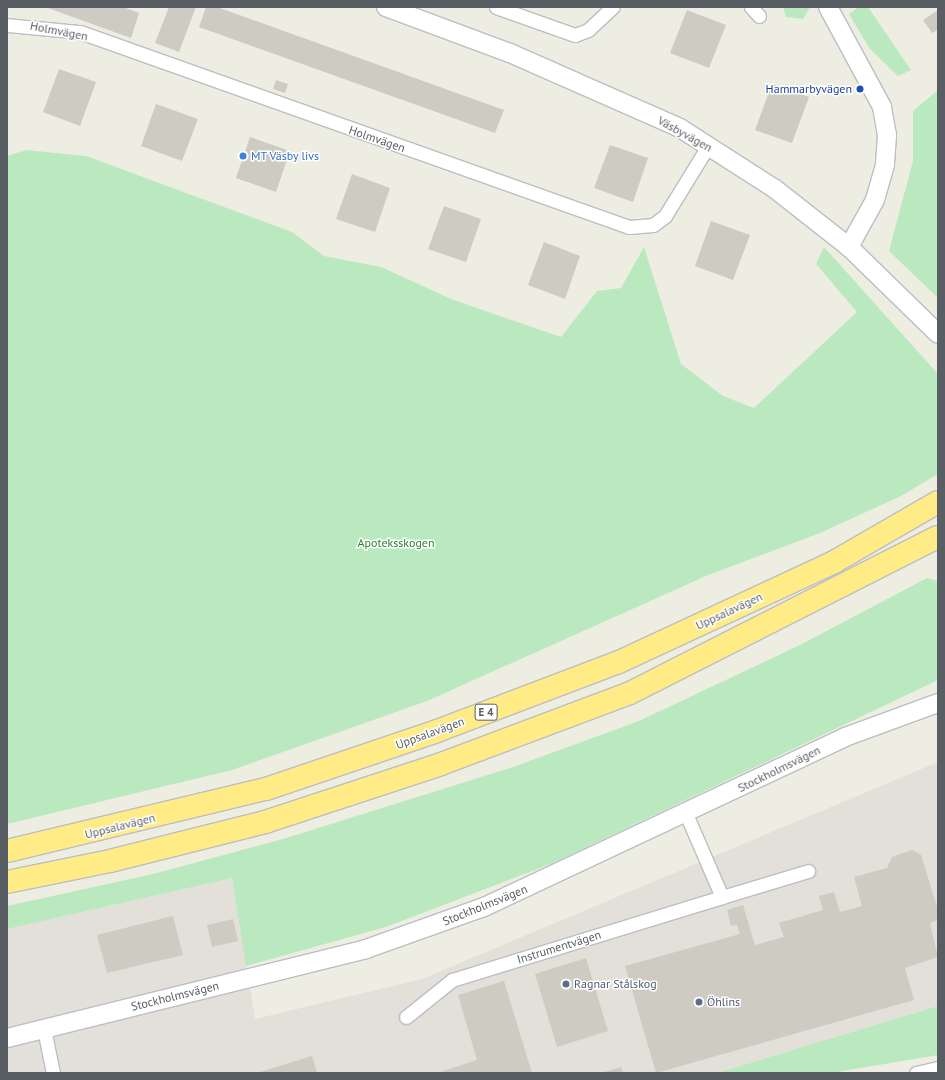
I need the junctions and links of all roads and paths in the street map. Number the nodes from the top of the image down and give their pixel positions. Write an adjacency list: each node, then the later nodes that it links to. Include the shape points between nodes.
1 (386, 7): 6 (street, Väsbyvägen, via 510,53 680,128)
2 (496, 7): 3 (street, via 575,35 588,30)
3 (613, 7)
4 (828, 7): 7 (street, via 882,107 887,135 885,166 875,200)
5 (7, 25): 6 (street, Holmvägen, via 80,32 629,227 653,225 666,216)
6 (708, 146): 7 (street, Väsbyvägen, via 775,189)
7 (849, 248): 8 (street, Väsbyvägen)
8 (938, 334)
9 (938, 502): 13 (highway, Uppsalavägen / E 4, via 834,562 619,662 437,731 266,789)
10 (938, 537): 15 (highway, via 630,693 448,761 265,822 110,862)
11 (938, 703): 12 (street, Stockholmsvägen, via 845,737)
12 (686, 814): 16 (street); 18 (street, Stockholmsvägen, via 484,907 366,949)
13 (7, 851)
14 (808, 871): 16 (street, Instrumentvägen)
15 (7, 882)
16 (722, 897): 17 (street, Instrumentvägen, via 452,980)
17 (406, 1017)
18 (44, 1029): 19 (street, Stockholmsvägen); 21 (street)
19 (7, 1038)
20 (938, 1068): 22 (street)
21 (53, 1073)
22 (916, 1073)

